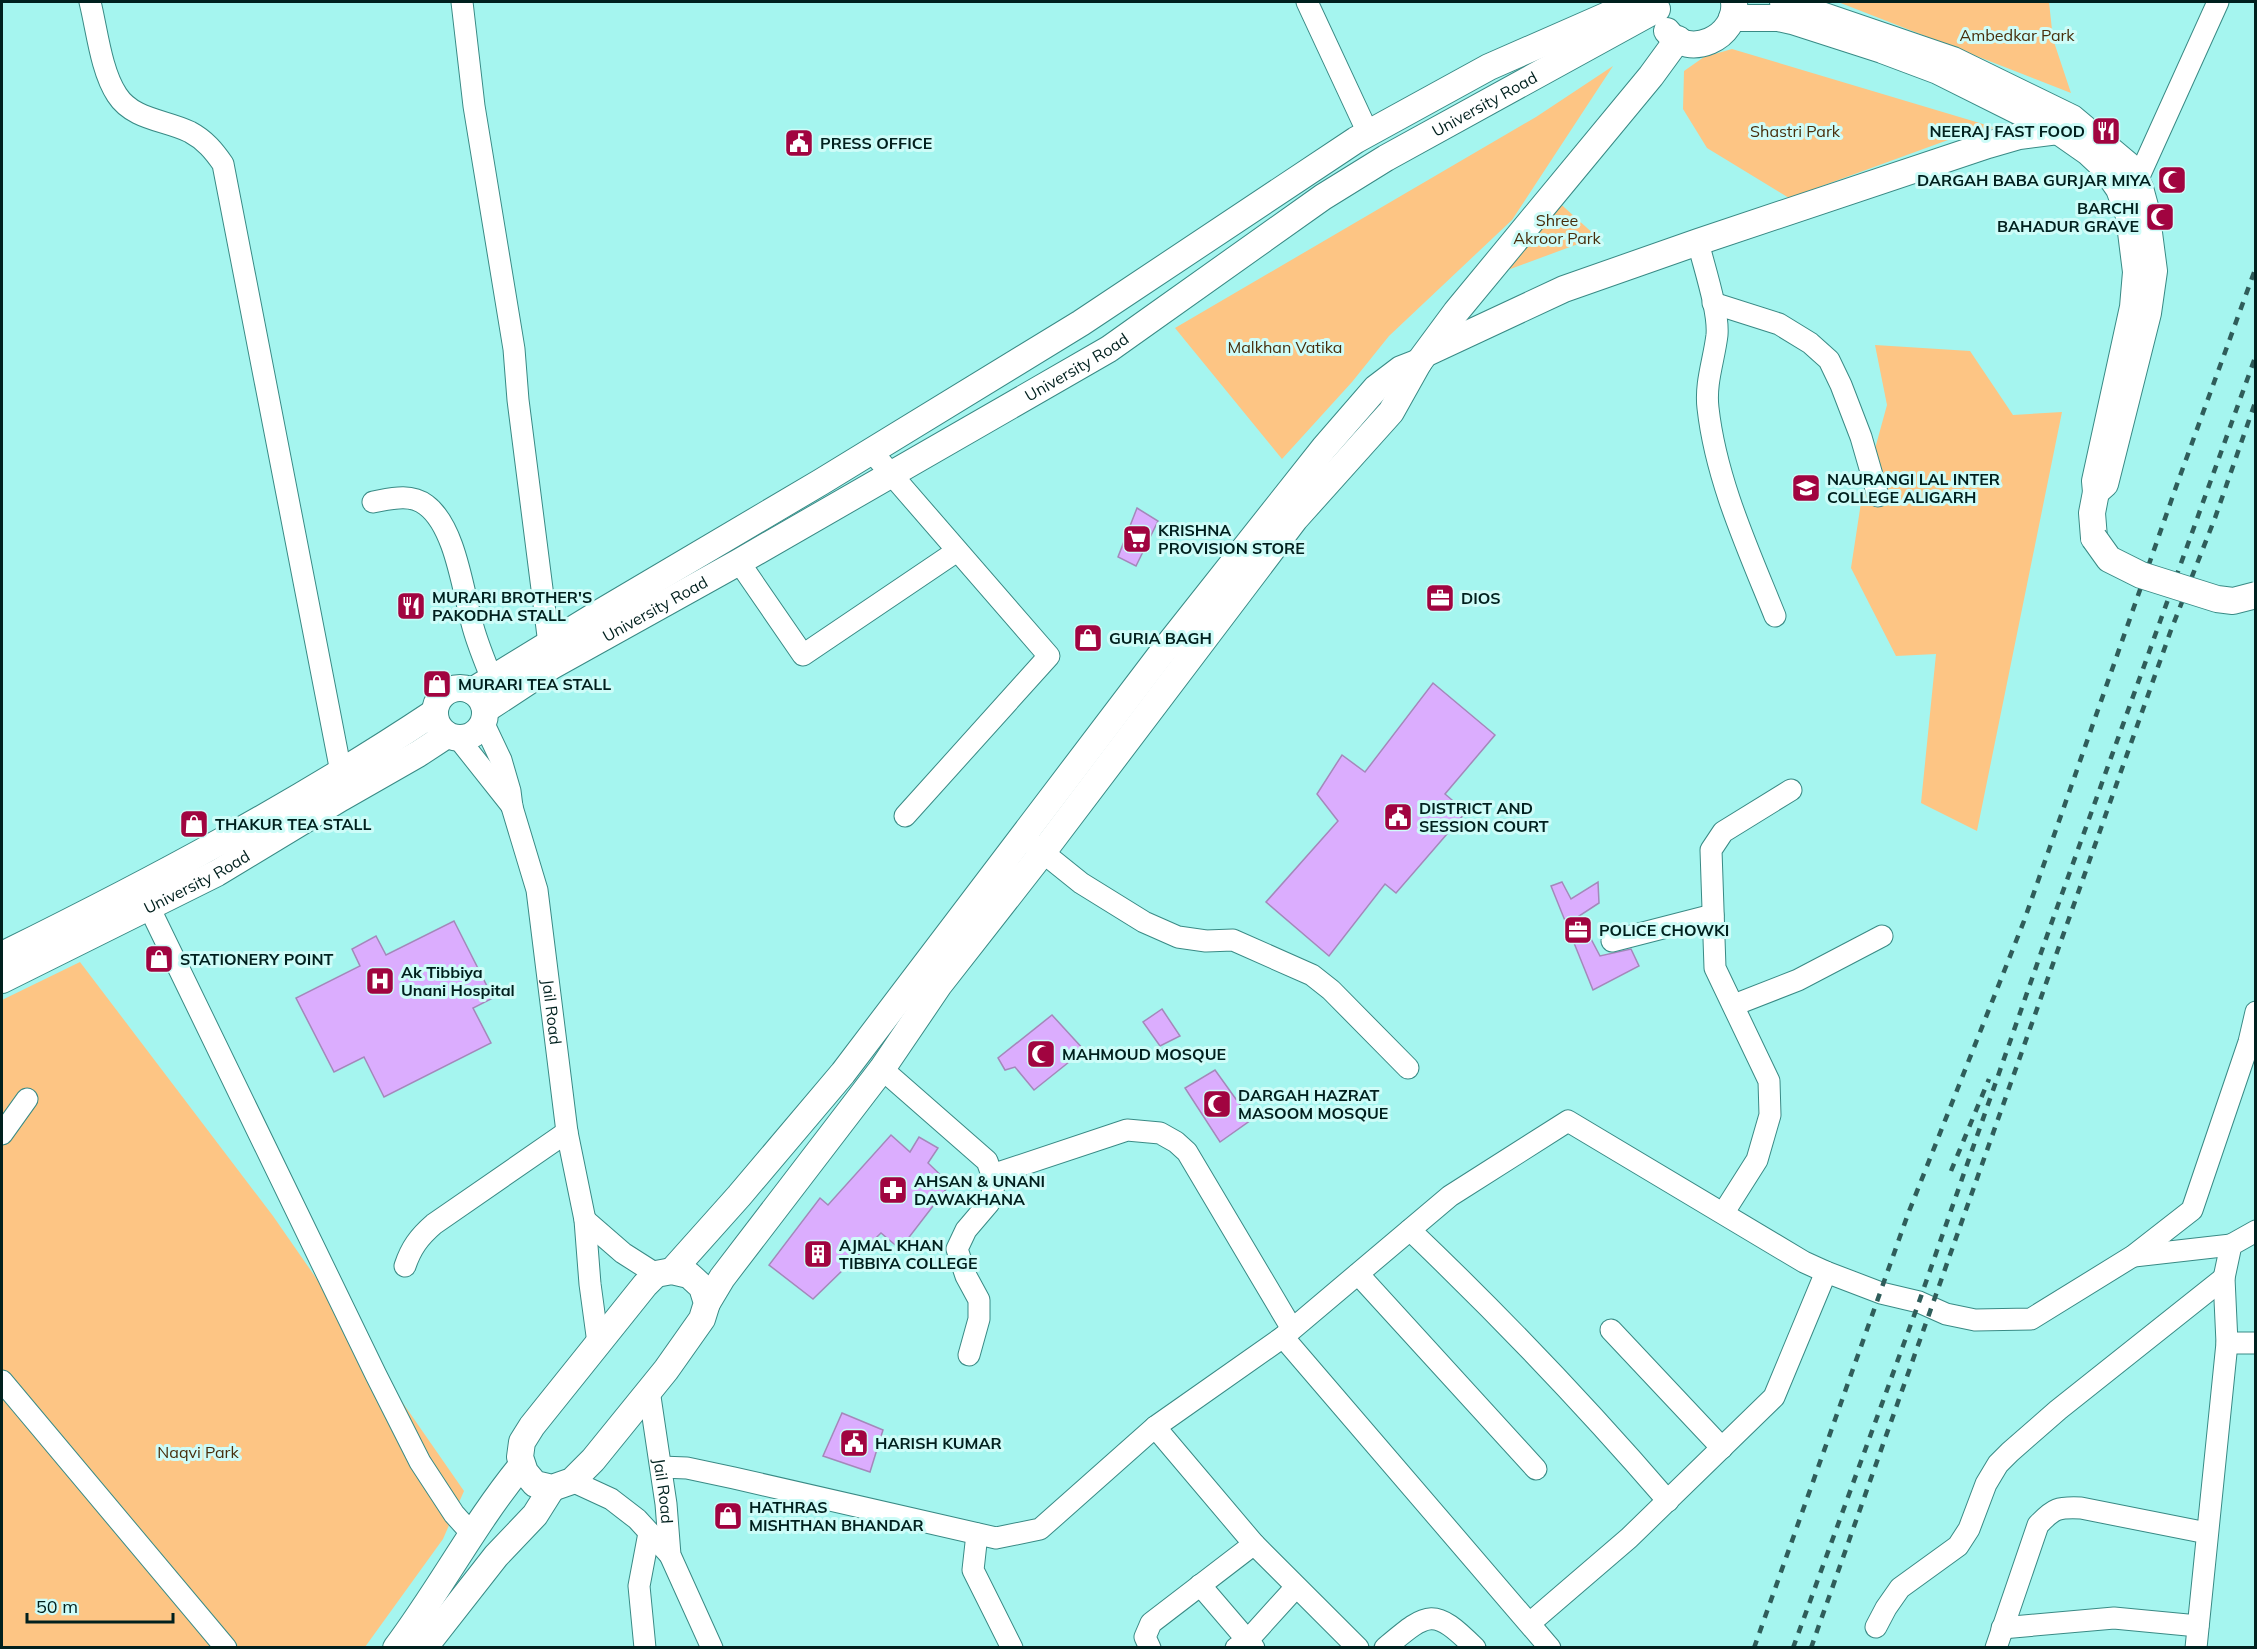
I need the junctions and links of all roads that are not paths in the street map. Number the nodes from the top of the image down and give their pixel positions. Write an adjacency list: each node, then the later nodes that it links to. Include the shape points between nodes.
1 (90, 2): 29 (street, via 109,81 118,98 138,113 190,132 212,147 223,164)
2 (462, 2): 25 (street, via 474,106 514,349)
3 (1307, 2): 11 (street)
4 (1783, 2): 12 (main road, via 1953,60 2035,99 2072,118 2107,146 2128,165)
5 (2218, 2): 12 (street)
6 (1657, 5): 9 (main road, via 1658,19 1670,36); 17 (main road, University Road, via 1386,158 1323,197 1109,349)
7 (1618, 6): 11 (main road, University Road, via 1489,67)
8 (1733, 10): 9 (main road, via 1727,30 1710,42 1689,44); 10 (main road, via 1792,21 1882,50 1938,71)
9 (1678, 39): 15 (main road, via 1456,312)
10 (2058, 131): 13 (main road, via 1988,145); 18 (main road, via 2104,167 2119,189 2133,236 2133,307 2095,481)
11 (1368, 134): 16 (main road, University Road, via 1081,323)
12 (2137, 181): 18 (main road, via 2152,244 2153,282 2105,484)
13 (1698, 242): 14 (street); 15 (main road, via 1564,289)
14 (1713, 303): 19 (street, via 1779,324 1829,360 1861,437); 24 (street, via 1717,333 1707,387 1708,408 1731,507)
15 (1424, 357): 33 (main road, via 1376,388 1324,448); 34 (main road, via 1391,412 1295,519)
16 (872, 452): 17 (street); 25 (main road, University Road)
17 (891, 475): 21 (street); 22 (main road, University Road)
18 (2096, 492): 23 (main road, bridge, via 2092,513 2094,538 2109,559 2141,575 2217,599 2233,601)
19 (1878, 496)
20 (373, 502): 26 (street, Jail Road, via 412,498 426,505 441,521 474,630)
21 (957, 551): 22 (street, via 802,655); 32 (street, via 1049,656)
22 (739, 562): 26 (main road, University Road)
23 (2256, 595)
24 (1774, 616)
25 (549, 644): 26 (main road, University Road)
26 (483, 701): 27 (main road, via 465,688 456,688 441,696); 28 (main road, via 478,730 469,736); 31 (street, Jail Road)
27 (435, 712): 28 (main road, via 438,725); 29 (main road, University Road)
28 (453, 736): 31 (street, Jail Road); 35 (main road, University Road, via 217,873)
29 (341, 772): 39 (main road, University Road, via 109,902)
30 (1791, 790): 36 (street, via 1723,832 1717,841 1712,850)
31 (512, 807): 46 (street, Jail Road, via 537,890)
32 (905, 816)
33 (1023, 836): 34 (street); 57 (main road, via 843,1073)
34 (1043, 852): 43 (street, via 1081,883 1161,930 1178,937 1233,940 1312,975 1332,990); 44 (main road, via 939,985)
35 (149, 907): 40 (main road, University Road); 78 (street, via 420,1462)
36 (1713, 915): 38 (street); 41 (street, via 1715,968)
37 (1882, 936): 41 (street, via 1797,980)
38 (1612, 941)
39 (2, 955)
40 (2, 980)
41 (1734, 1005): 49 (street, via 1769,1081 1770,1115 1757,1160)
42 (2256, 1012): 54 (street, via 2192,1210)
43 (1408, 1068)
44 (882, 1069): 48 (street, via 987,1161); 60 (main road)
45 (27, 1099): 47 (street)
46 (567, 1132): 50 (street, Jail Road); 55 (street, via 434,1224 410,1250)
47 (2, 1134)
48 (992, 1175): 62 (street, via 1127,1130 1160,1133 1187,1152); 66 (street, via 995,1183 989,1203 966,1230 957,1249 980,1300)
49 (1724, 1212): 51 (street, via 1568,1121 1450,1196); 56 (street)
50 (585, 1220): 57 (street, via 623,1253); 63 (street, Jail Road)
51 (1410, 1230): 58 (street); 75 (street, via 1608,1432)
52 (2256, 1231): 53 (street)
53 (2231, 1245): 54 (street); 59 (street)
54 (2133, 1256): 56 (street, via 2031,1319 1975,1320 1946,1314)
55 (405, 1266)
56 (1826, 1272): 70 (street, via 1774,1397)
57 (664, 1273): 60 (main road, via 689,1275 702,1287); 63 (main road, via 645,1285)
58 (1358, 1274): 62 (street); 73 (street)
59 (2224, 1278): 64 (street); 86 (street, via 2058,1410 1998,1464 1958,1546 1900,1588)
60 (707, 1303): 68 (main road, via 702,1319)
61 (1611, 1330): 70 (street)
62 (1288, 1333): 69 (street); 84 (street)
63 (598, 1343): 71 (main road, via 522,1442)
64 (2227, 1343): 65 (street); 77 (street)
65 (2256, 1343)
66 (969, 1355)
67 (2, 1381): 89 (street)
68 (649, 1390): 72 (street, Jail Road); 74 (main road, via 593,1460)
69 (1155, 1427): 79 (street, via 1040,1529 996,1538); 80 (street)
70 (1722, 1448): 75 (street)
71 (522, 1465): 74 (main road, via 535,1484); 78 (main road)
72 (661, 1467): 79 (street, via 687,1468); 81 (street, Jail Road)
73 (1536, 1469)
74 (562, 1484): 76 (street, Jail Road, via 611,1499); 91 (main road, via 489,1563)
75 (1668, 1501): 84 (street)
76 (649, 1533): 81 (street, Jail Road); 92 (street, via 639,1586)
77 (2207, 1533): 85 (street); 87 (street, via 2081,1508 2061,1507 2049,1513 2038,1525)
78 (472, 1534): 90 (main road)
79 (977, 1534): 94 (street, via 974,1570)
80 (1254, 1544): 82 (street); 83 (street)
81 (670, 1555): 93 (street, Jail Road)
82 (1200, 1585): 88 (street); 95 (street, via 1151,1623 1145,1637)
83 (1296, 1587): 88 (street); 96 (street)
84 (1530, 1623): 99 (street)
85 (2198, 1626): 87 (street, via 2114,1618); 100 (street)
86 (1876, 1627)
87 (1999, 1637)
88 (1246, 1645)
89 (226, 1647)
90 (396, 1647)
91 (424, 1647)
92 (645, 1647)
93 (712, 1647)
94 (1012, 1647)
95 (1150, 1647)
96 (1358, 1647)
97 (1385, 1647): 98 (street, via 1419,1622 1434,1617)
98 (1475, 1647)
99 (1550, 1647)
100 (2196, 1647)

